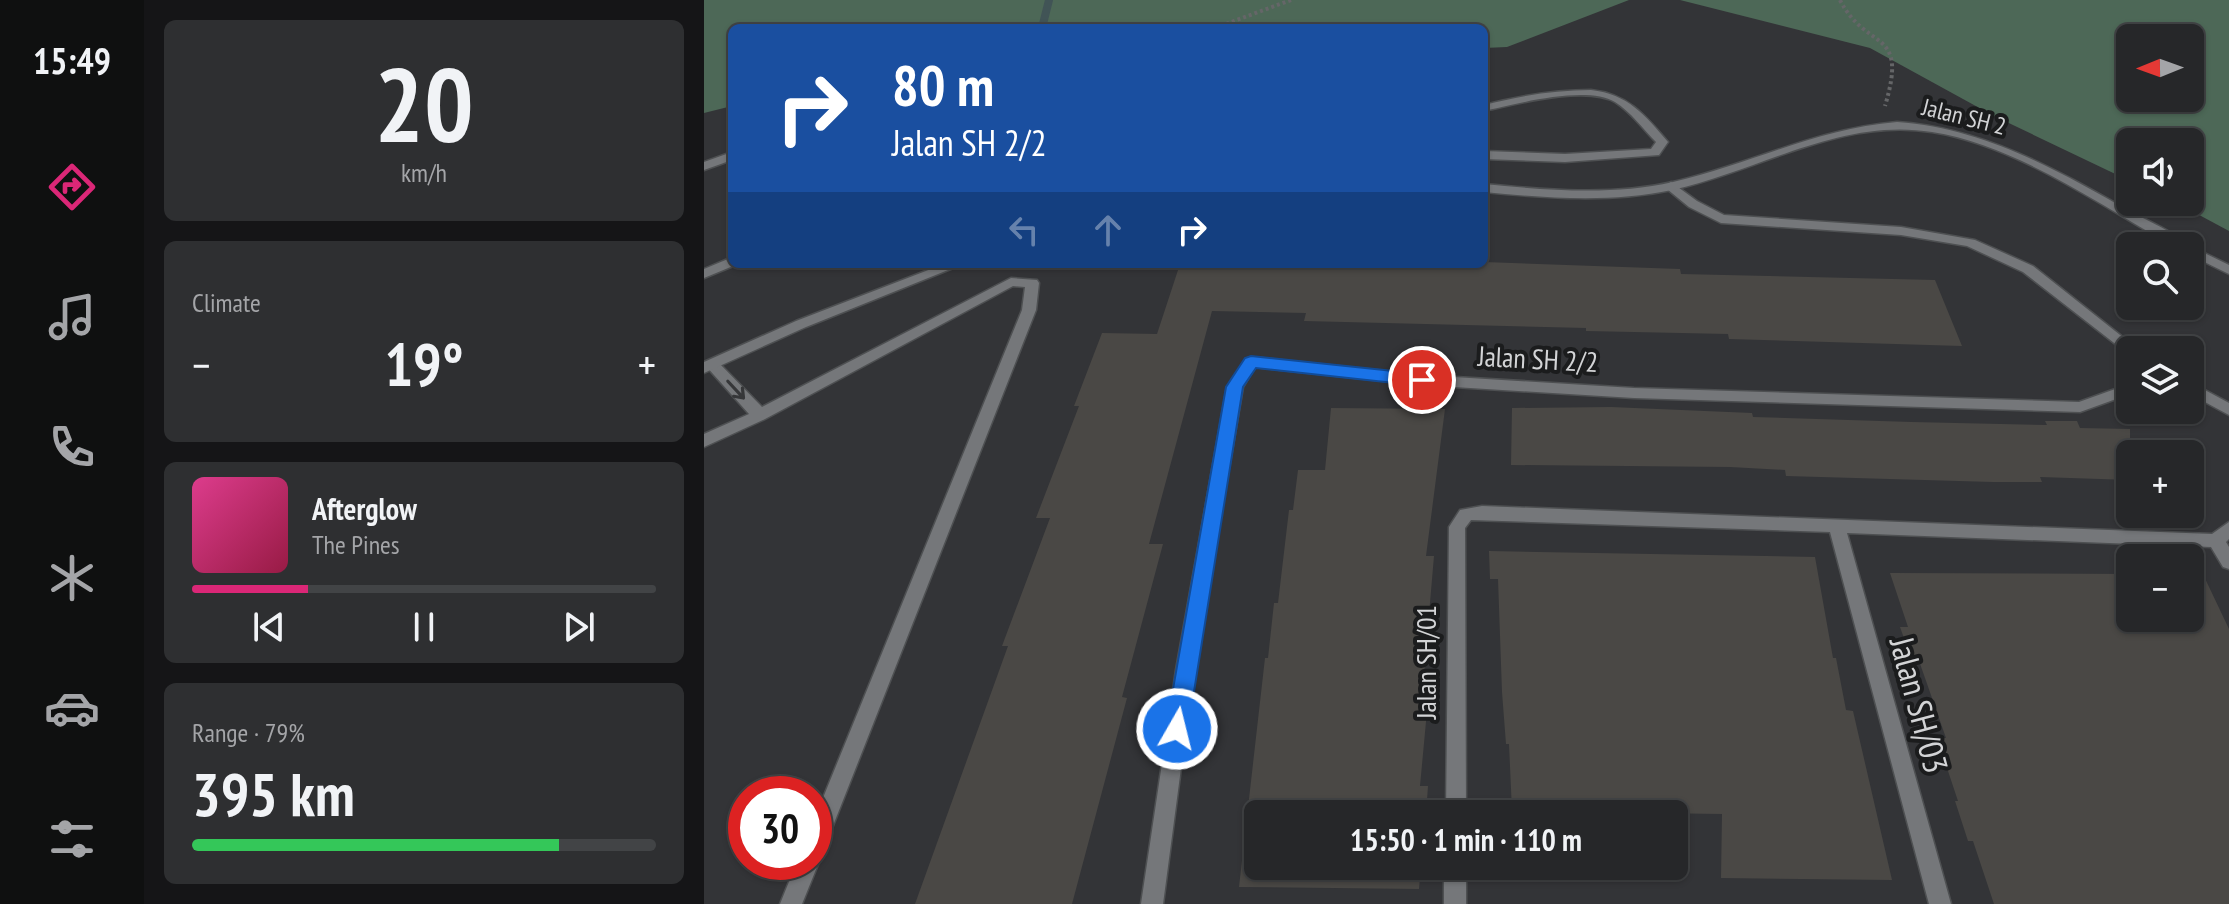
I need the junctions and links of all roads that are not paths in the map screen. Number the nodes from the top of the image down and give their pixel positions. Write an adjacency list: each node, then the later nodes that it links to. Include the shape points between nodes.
1 (1488, 107): 2 (street, via 1598,92 1617,98 1662,142 1655,152 1554,158)
2 (1488, 155)
3 (728, 157): 4 (street)
4 (704, 166)
5 (1671, 186): 6 (street, Jalan SH 2, via 1571,194); 7 (street, Jalan SH 2, via 1841,132 1930,128 2010,154); 13 (street, via 1721,219 1901,231 1970,243 2028,269)
6 (1488, 188)
7 (2157, 232)
8 (2204, 257): 11 (street)
9 (728, 263): 12 (street)
10 (946, 268): 14 (street)
11 (2229, 270)
12 (704, 274)
13 (2116, 338)
14 (708, 366): 18 (street, one-way to 18)
15 (2116, 394): 28 (street, Jalan SH 2/2, via 2080,407 1619,392 1422,380 1251,362 1235,387 1185,670)
16 (2204, 395): 17 (street)
17 (2229, 410)
18 (760, 415): 19 (street); 24 (street, via 1011,282 1032,283 1029,310)
19 (704, 441)
20 (1836, 524): 21 (street); 23 (street, Jalan SH/01, via 1466,514 1457,527); 30 (street, Jalan SH/03)
21 (2222, 535): 22 (street)
22 (2229, 562)
23 (1456, 800)
24 (832, 801)
25 (801, 880): 27 (street)
26 (1455, 880): 29 (street)
27 (791, 904)
28 (1152, 904)
29 (1455, 904)
30 (1940, 904)

